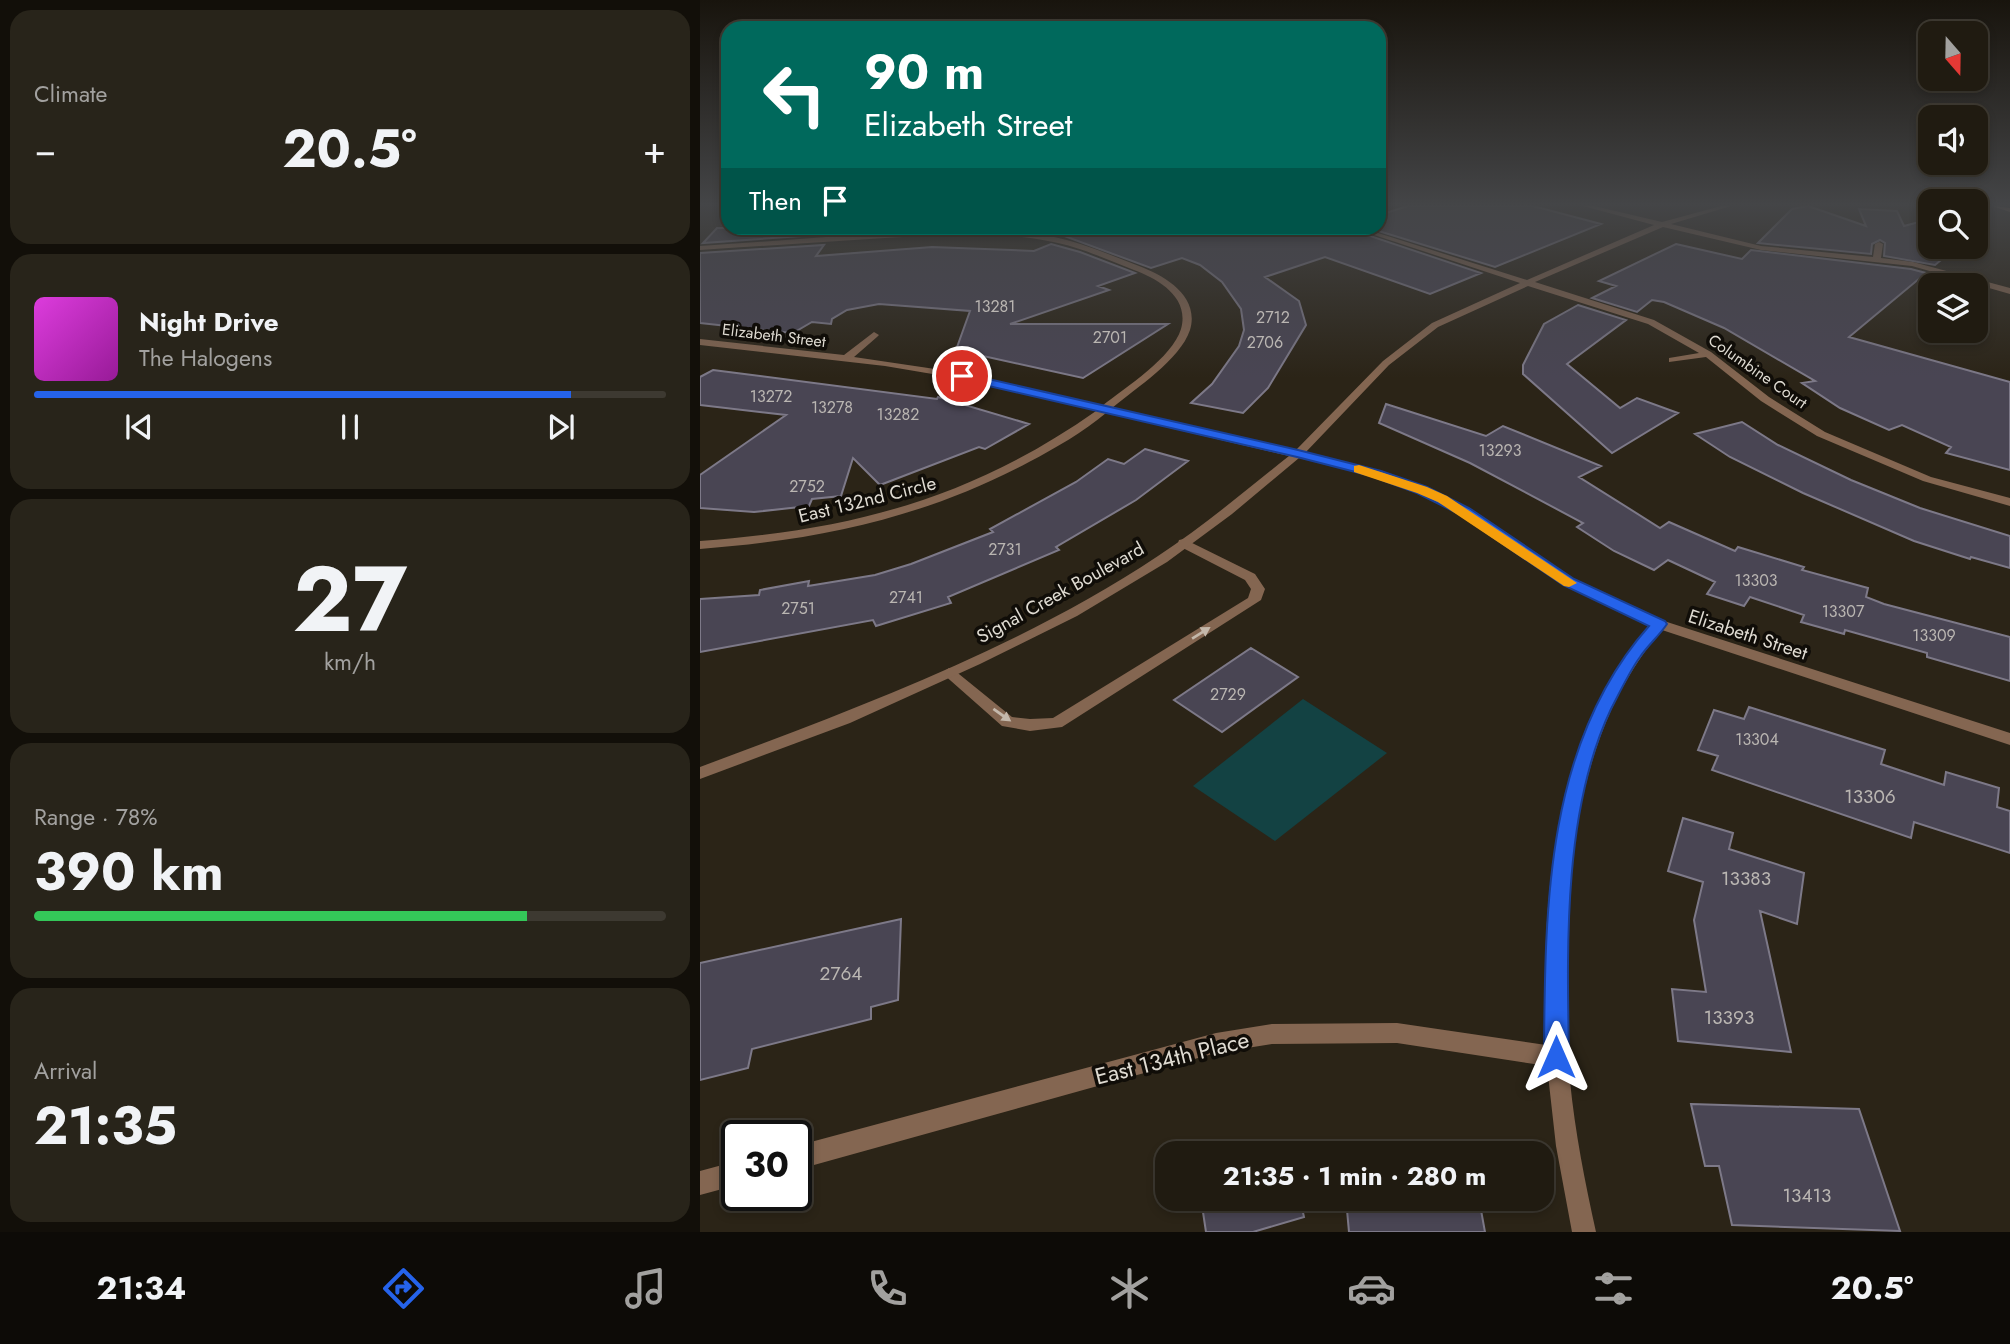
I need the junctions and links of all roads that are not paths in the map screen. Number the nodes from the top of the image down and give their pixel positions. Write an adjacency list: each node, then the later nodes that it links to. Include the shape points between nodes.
1 (1124, 263): 12 (street, East 132nd Circle, via 1156,276 1181,297 1188,315 1186,331 1170,356)
2 (1471, 263): 5 (street, Columbine Court)
3 (1569, 263): 5 (street, Signal Creek Boulevard)
4 (1908, 263): 6 (street)
5 (1527, 281): 9 (street, Columbine Court, via 1651,322); 13 (street, Signal Creek Boulevard, via 1449,317 1404,347)
6 (2010, 290)
7 (874, 335): 10 (street, Elizabeth Street)
8 (700, 342): 10 (street, Elizabeth Street)
9 (1708, 354): 11 (street); 14 (street, Columbine Court, via 1765,399 1842,444 1927,479)
10 (844, 360): 12 (street, Elizabeth Street, via 962,376)
11 (1672, 360)
12 (1104, 409): 13 (street, Elizabeth Street); 16 (street, East 132nd Circle, via 1006,472 921,506 775,539)
13 (1298, 454): 15 (street, Signal Creek Boulevard); 17 (street, Elizabeth Street, via 1376,473 1422,490 1464,511 1568,582)
14 (2010, 502)
15 (1184, 543): 18 (street, Signal Creek Boulevard, via 1072,613); 18 (street, one-way to 15, via 1008,722 1030,726 1056,723 1254,600 1258,589 1250,577)
16 (700, 545)
17 (1659, 624): 19 (street, Elizabeth Street); 21 (street, via 1632,655 1602,709 1587,747 1566,833 1556,949)
18 (949, 673): 20 (street, Signal Creek Boulevard)
19 (2010, 739)
20 (700, 774)
21 (1556, 1057): 22 (street, East 134th Place, via 1397,1033 1272,1034 1216,1043); 25 (street, via 1568,1156)
22 (812, 1154)
23 (721, 1178): 24 (street)
24 (700, 1183)
25 (1584, 1232)

